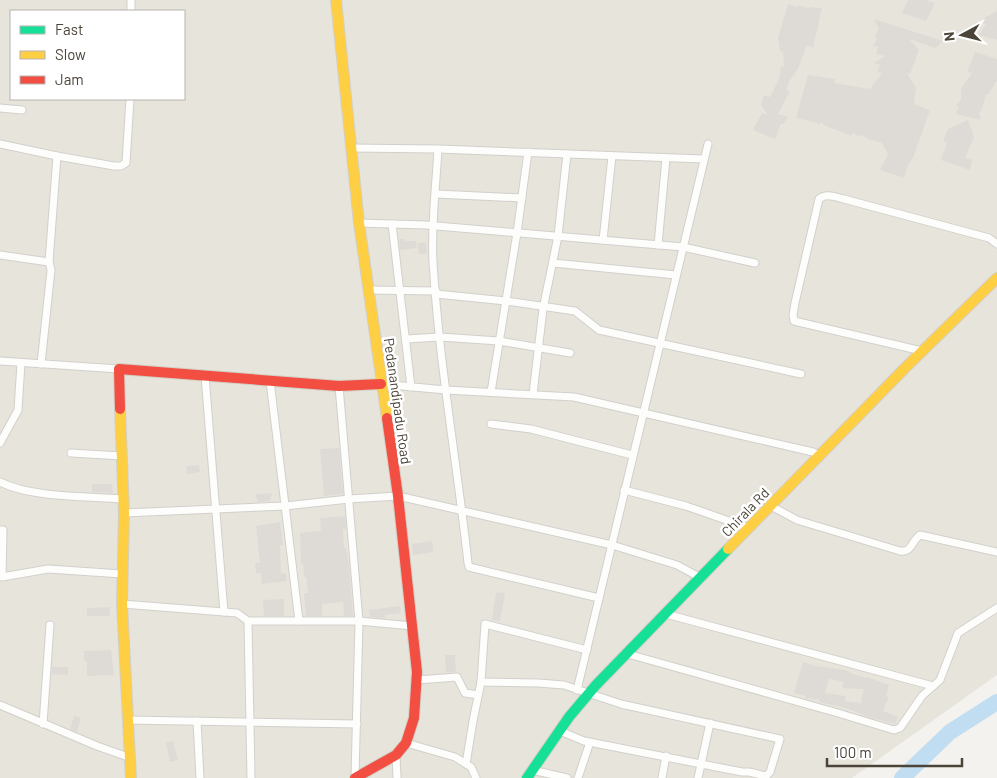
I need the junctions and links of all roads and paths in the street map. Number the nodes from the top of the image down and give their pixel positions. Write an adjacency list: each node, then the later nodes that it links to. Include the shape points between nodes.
1 (336, 0): 7 (main road, Pedanandipadu Road)
2 (130, 100): 11 (street, via 126,163 114,166)
3 (0, 108): 4 (street)
4 (22, 110)
5 (0, 144): 11 (street)
6 (708, 144): 14 (street)
7 (351, 148): 8 (street); 17 (main road, Pedanandipadu Road)
8 (438, 149): 9 (street); 15 (street)
9 (528, 152): 10 (street); 16 (street)
10 (567, 154): 12 (street); 21 (street)
11 (57, 156): 27 (street)
12 (612, 156): 13 (street); 22 (street)
13 (666, 158): 14 (street); 24 (street)
14 (704, 159): 25 (street)
15 (436, 194): 16 (street); 19 (street)
16 (522, 198): 20 (street)
17 (359, 223): 18 (street); 32 (main road, Pedanandipadu Road)
18 (392, 224): 19 (street); 33 (street)
19 (433, 225): 20 (street); 34 (street)
20 (517, 233): 21 (street); 35 (street)
21 (558, 236): 22 (street); 28 (street)
22 (603, 240): 24 (street)
23 (997, 244): 42 (street, via 989,238 844,199 828,196 819,199 796,297 794,321)
24 (658, 245): 25 (street)
25 (683, 247): 29 (street); 30 (street)
26 (0, 254): 27 (street)
27 (49, 262): 46 (street, via 51,270)
28 (553, 263): 30 (street); 36 (street)
29 (754, 263)
30 (676, 275): 40 (street)
31 (997, 278): 42 (main road, Chirala Rd)
32 (368, 290): 33 (street); 51 (main road, Pedanandipadu Road)
33 (400, 290): 34 (street); 38 (street)
34 (436, 293): 35 (street); 37 (street)
35 (506, 301): 36 (street); 39 (street)
36 (544, 306): 40 (street, via 575,311 599,330); 41 (street)
37 (440, 337): 38 (street); 39 (street); 54 (street)
38 (406, 339): 53 (street)
39 (499, 341): 41 (street); 55 (street)
40 (660, 342): 48 (street); 57 (street)
41 (539, 348): 43 (street); 56 (street)
42 (922, 351): 63 (main road, Chirala Rd)
43 (570, 353)
44 (0, 361): 45 (street)
45 (21, 363): 46 (street); 59 (street, via 18,410)
46 (40, 364): 47 (street)
47 (120, 369): 49 (main road); 62 (main road)
48 (801, 374)
49 (205, 376): 50 (main road); 71 (street)
50 (270, 380): 52 (main road); 69 (street)
51 (381, 384): 52 (main road); 53 (street); 66 (main road, Pedanandipadu Road)
52 (339, 386): 68 (street)
53 (411, 387): 54 (street)
54 (446, 390): 55 (street); 72 (street)
55 (491, 392): 56 (street)
56 (533, 394): 57 (street, via 574,397)
57 (643, 413): 61 (street); 63 (street)
58 (491, 424): 61 (street, via 531,429)
59 (0, 443)
60 (71, 453): 62 (street)
61 (632, 455): 65 (street)
62 (122, 456): 67 (main road)
63 (819, 456): 70 (main road, Chirala Rd)
64 (0, 482): 67 (street, via 40,493)
65 (624, 490): 74 (street, via 686,506); 76 (street)
66 (398, 496): 68 (street); 72 (street); 89 (main road, Pedanandipadu Road)
67 (123, 498): 73 (main road)
68 (348, 499): 69 (street); 87 (street)
69 (285, 506): 71 (street); 86 (street)
70 (771, 506): 74 (main road, Chirala Rd); 77 (street, via 797,520 900,552 908,550 920,535)
71 (216, 509): 73 (street); 83 (street)
72 (462, 511): 76 (street); 80 (street, via 469,567)
73 (124, 513): 78 (main road)
74 (749, 528): 79 (main road, Chirala Rd)
75 (0, 530): 78 (street, via 4,530 2,578 48,569)
76 (612, 545): 79 (street, via 677,565); 80 (street)
77 (997, 552)
78 (122, 574): 81 (main road)
79 (701, 578): 84 (main road, Chirala Rd)
80 (599, 598): 90 (street)
81 (122, 604): 83 (street); 99 (main road)
82 (997, 608): 94 (street, via 958,633 941,678)
83 (224, 612): 85 (street, via 237,613)
84 (666, 614): 91 (main road, Chirala Rd); 94 (street)
85 (248, 621): 86 (street); 101 (street)
86 (299, 621): 87 (street)
87 (359, 621): 89 (street); 104 (street)
88 (50, 625): 103 (street)
89 (412, 626): 92 (main road, Pedanandipadu Road)
90 (587, 650): 93 (street, via 485,624); 95 (street)
91 (628, 654): 94 (street, via 894,730 900,728); 96 (main road, Chirala Rd)
92 (417, 680): 97 (street, via 457,677 465,693); 107 (main road, Pedanandipadu Road, via 414,718)
93 (481, 682): 95 (street, via 564,685); 97 (street)
94 (933, 686)
95 (577, 690): 96 (street)
96 (588, 694): 102 (street); 105 (main road, Chirala Rd)
97 (478, 695): 112 (street)
98 (0, 705): 103 (street)
99 (128, 720): 100 (street); 110 (main road)
100 (197, 722): 101 (street); 115 (street)
101 (250, 723): 104 (street); 116 (street)
102 (710, 723): 111 (street); 111 (street, via 780,739 766,776)
103 (43, 724): 110 (street)
104 (357, 724): 117 (street)
105 (560, 730): 106 (street); 113 (main road, Chirala Rd)
106 (590, 742): 109 (street); 121 (street)
107 (406, 743): 108 (main road, Pedanandipadu Road); 112 (street, via 455,757)
108 (396, 755): 117 (main road, Pedanandipadu Road); 118 (street)
109 (666, 756): 111 (street); 122 (street)
110 (131, 758): 114 (main road)
111 (701, 763): 123 (street)
112 (466, 764): 119 (street)
113 (530, 774): 120 (street)
114 (131, 778)
115 (200, 778)
116 (251, 778)
117 (355, 778)
118 (397, 778)
119 (476, 778)
120 (567, 778)
121 (578, 778)
122 (662, 778)
123 (698, 778)

